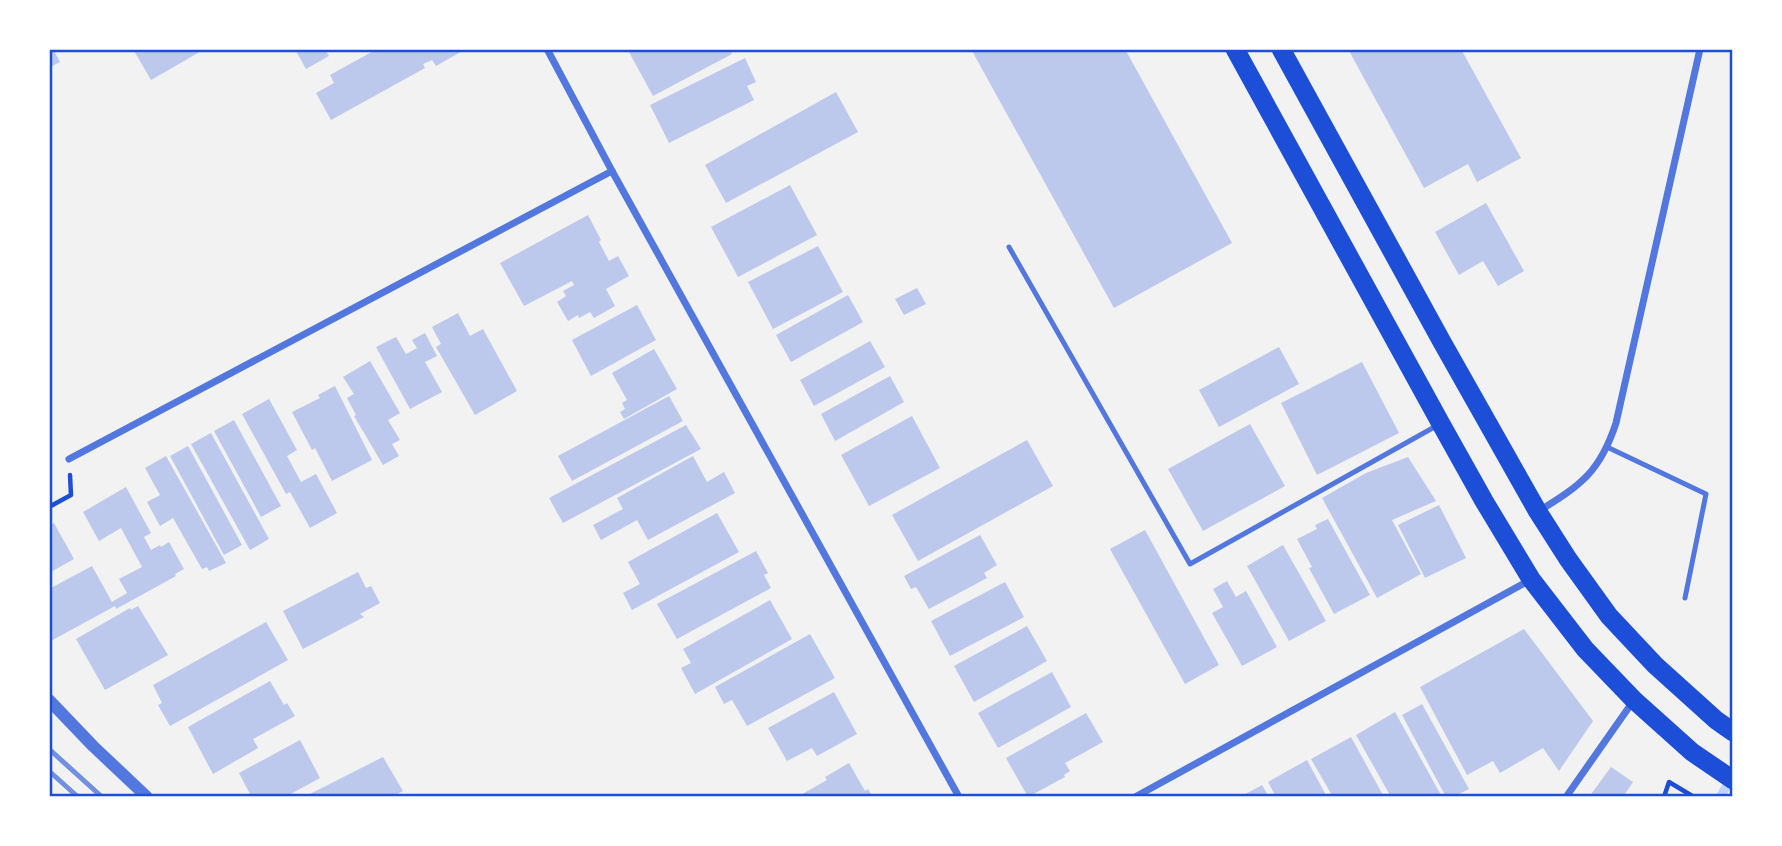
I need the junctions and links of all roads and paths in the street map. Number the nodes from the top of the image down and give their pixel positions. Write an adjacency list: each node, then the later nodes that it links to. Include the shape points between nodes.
1 (547, 49): 5 (street)
2 (1235, 49): 7 (highway)
3 (1281, 49): 11 (highway)
4 (1700, 49): 8 (street)
5 (612, 171): 9 (street); 19 (street)
6 (1009, 247): 7 (lane, via 1191,564)
7 (1441, 424): 12 (highway)
8 (1607, 447): 11 (street, via 1587,477); 13 (lane, via 1706,494)
9 (69, 459): 10 (path, via 71,495)
10 (49, 507)
11 (1538, 512): 16 (highway, via 1609,616 1655,665)
12 (1531, 579): 15 (highway, via 1585,649); 20 (street)
13 (1685, 598)
14 (49, 700): 18 (street)
15 (1634, 700): 17 (highway, via 1692,752); 21 (street)
16 (1733, 732)
17 (1733, 780)
18 (147, 797)
19 (959, 797)
20 (1135, 797)
21 (1566, 797)
22 (1664, 797): 23 (path, via 1669,782)
23 (1694, 797)

